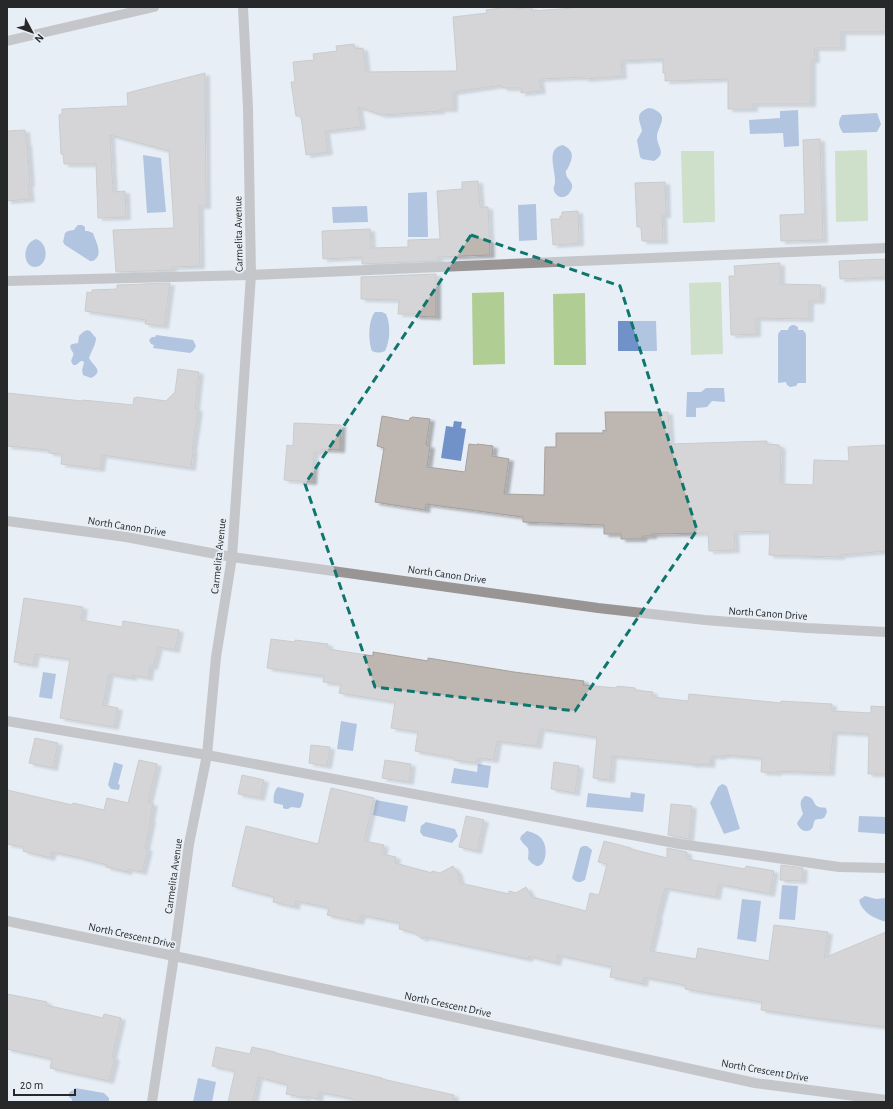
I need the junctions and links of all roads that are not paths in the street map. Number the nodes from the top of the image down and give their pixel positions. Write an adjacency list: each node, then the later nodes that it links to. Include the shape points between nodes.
1 (154, 7): 3 (street)
2 (243, 7): 5 (street, Carmelita Avenue)
3 (7, 41)
4 (886, 248): 5 (street)
5 (252, 275): 6 (street); 8 (street, Carmelita Avenue)
6 (7, 281)
7 (7, 521): 8 (street, North Canon Drive, via 126,537)
8 (232, 557): 9 (street, North Canon Drive, via 598,608 705,620); 11 (street, Carmelita Avenue, via 216,657)
9 (886, 632)
10 (7, 721): 11 (street)
11 (207, 755): 12 (street, via 680,844 839,867); 14 (street, Carmelita Avenue, via 189,844)
12 (886, 868)
13 (7, 921): 14 (street, North Crescent Drive)
14 (174, 956): 15 (street, North Crescent Drive, via 755,1083); 16 (street, Carmelita Avenue)
15 (886, 1100)
16 (152, 1102)

